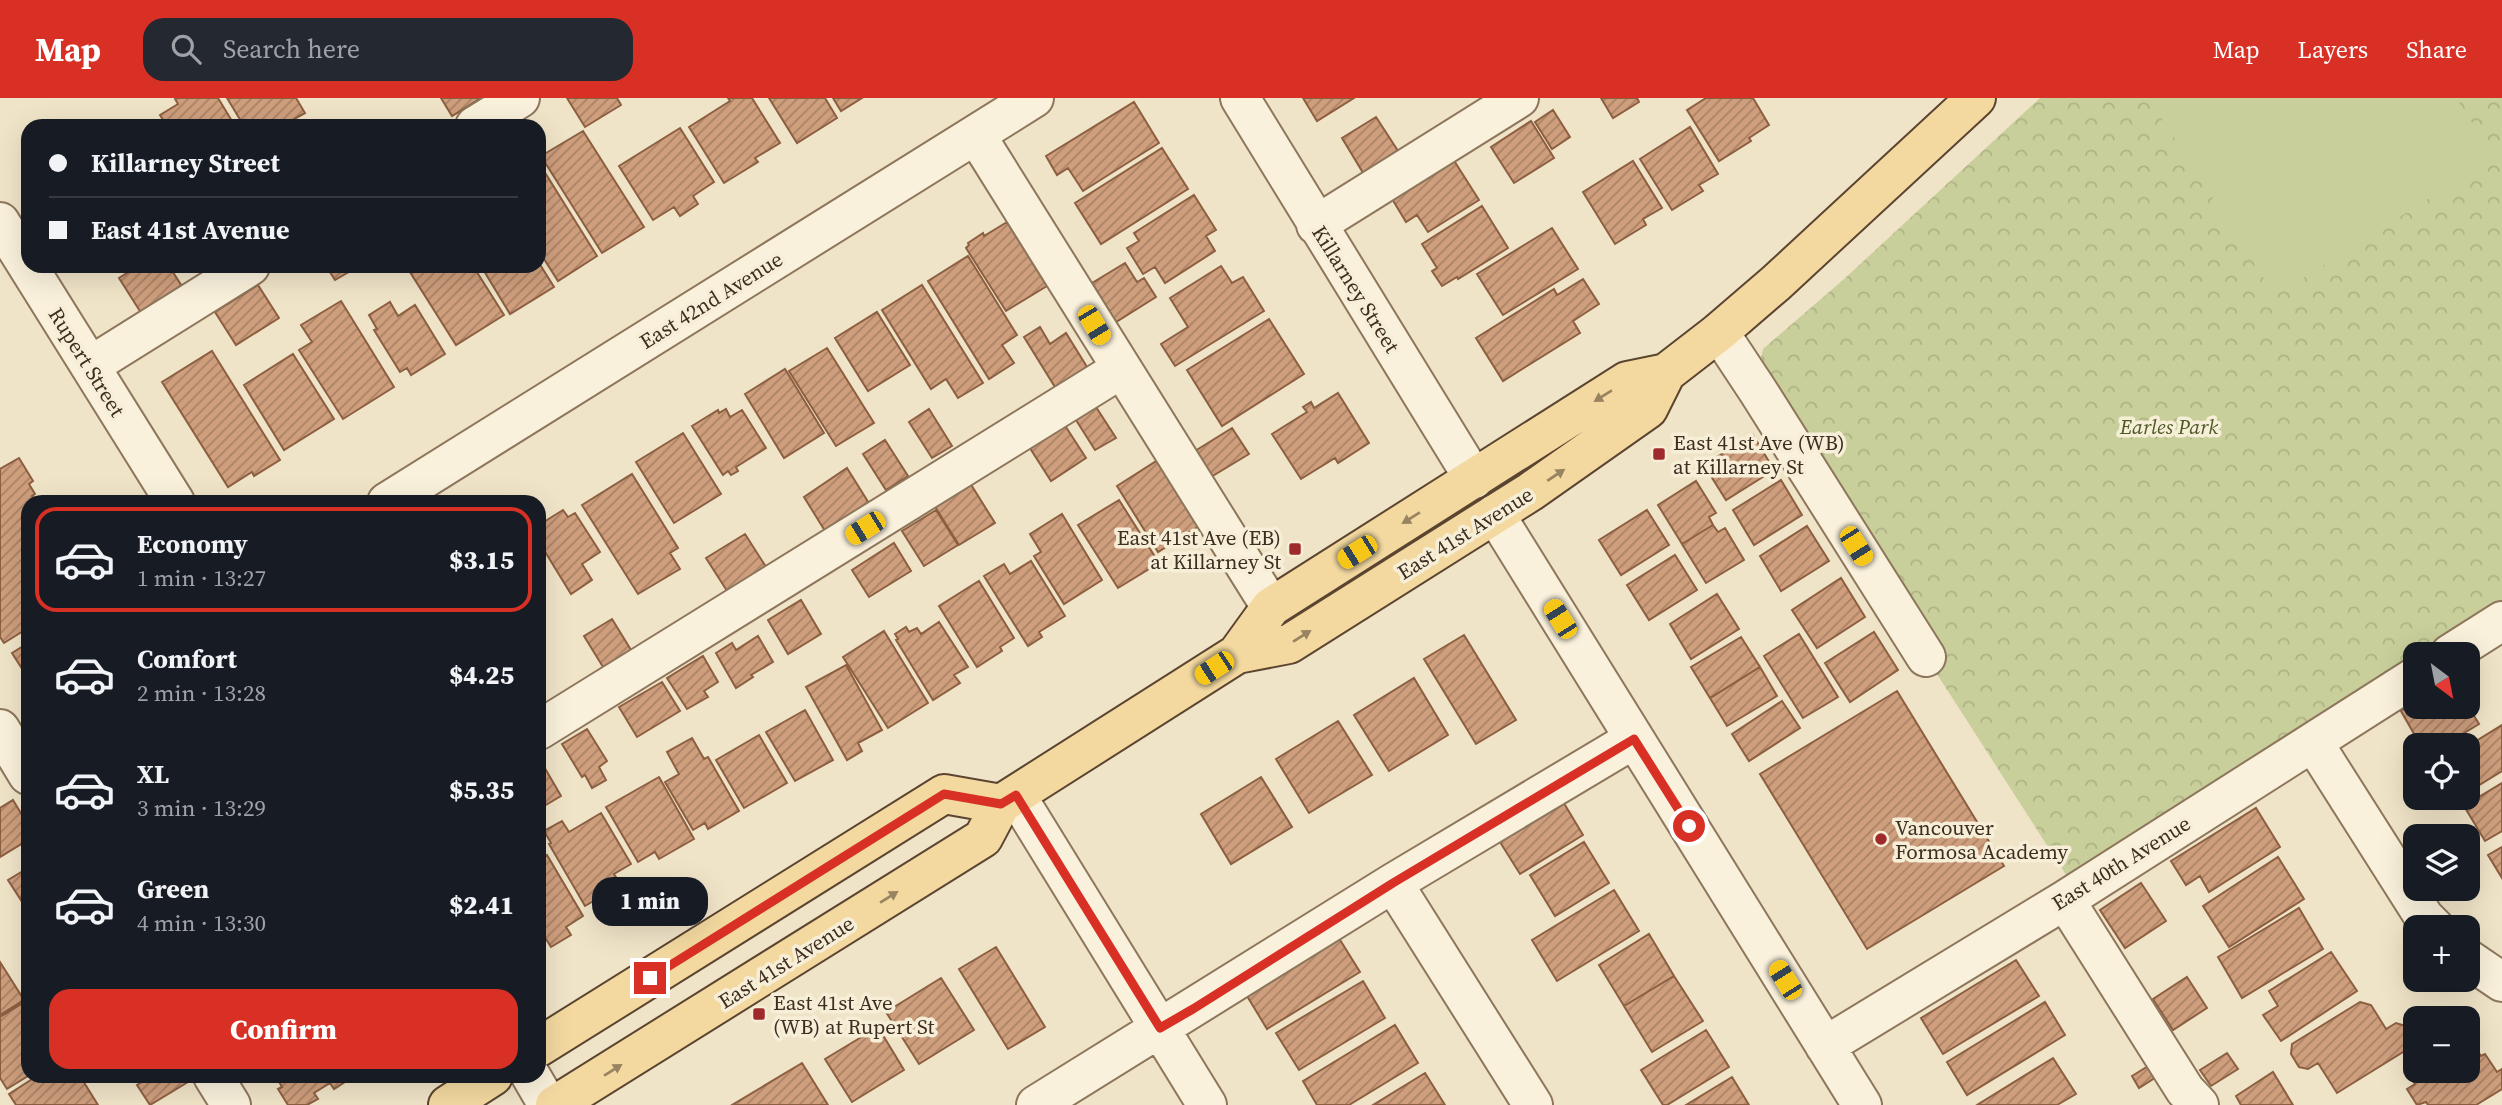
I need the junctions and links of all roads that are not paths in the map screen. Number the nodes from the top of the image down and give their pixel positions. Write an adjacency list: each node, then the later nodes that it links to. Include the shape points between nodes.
1 (520, 98): 6 (street)
2 (1034, 98): 7 (street, East 42nd Avenue)
3 (1240, 98): 9 (street, Killarney Street)
4 (1519, 98): 9 (street)
5 (1976, 98): 13 (main road, East 41st Avenue)
6 (486, 119)
7 (976, 135): 15 (street); 19 (street, East 42nd Avenue)
8 (0, 222): 10 (street, Rupert Street)
9 (1316, 225): 17 (street, Killarney Street)
10 (21, 256)
11 (32, 273): 14 (street, Rupert Street)
12 (239, 273): 14 (street)
13 (1719, 332): 16 (main road, East 41st Avenue); 25 (street)
14 (90, 366): 18 (street, Rupert Street)
15 (1121, 369): 21 (street); 27 (street)
16 (1666, 373): 17 (main road, East 41st Avenue, one-way to 17, via 1627,381); 20 (main road, East 41st Avenue, one-way to 16, via 1648,409)
17 (1474, 479): 21 (main road, East 41st Avenue, one-way to 21)
18 (171, 495)
19 (398, 495)
20 (1495, 514): 24 (main road, East 41st Avenue, one-way to 20, via 1289,644); 29 (street)
21 (1271, 607): 24 (main road, East 41st Avenue)
22 (2502, 621): 23 (street)
23 (2469, 642)
24 (1237, 654): 32 (main road, East 41st Avenue)
25 (1926, 657)
26 (2403, 685): 30 (street, East 40th Avenue)
27 (546, 726)
28 (0, 729): 31 (street)
29 (1634, 739): 33 (street); 40 (street)
30 (2313, 742): 34 (street, East 40th Avenue); 35 (street)
31 (21, 764)
32 (1008, 799): 38 (street); 39 (main road, via 944,794); 47 (main road, East 41st Avenue, one-way to 32, via 983,838)
33 (1393, 883): 38 (street); 50 (street)
34 (2065, 900): 40 (street, East 40th Avenue); 52 (street, via 2185,1090)
35 (2423, 915)
36 (2480, 967): 37 (street)
37 (2502, 982)
38 (1160, 1028): 48 (street); 49 (street)
39 (546, 1043)
40 (1825, 1046): 51 (street)
41 (217, 1083): 44 (street)
42 (482, 1083): 45 (main road)
43 (535, 1083): 46 (street)
44 (231, 1105)
45 (448, 1105)
46 (548, 1105)
47 (555, 1105)
48 (1036, 1105)
49 (1207, 1105)
50 (1532, 1105)
51 (1862, 1105)
52 (2199, 1105)

